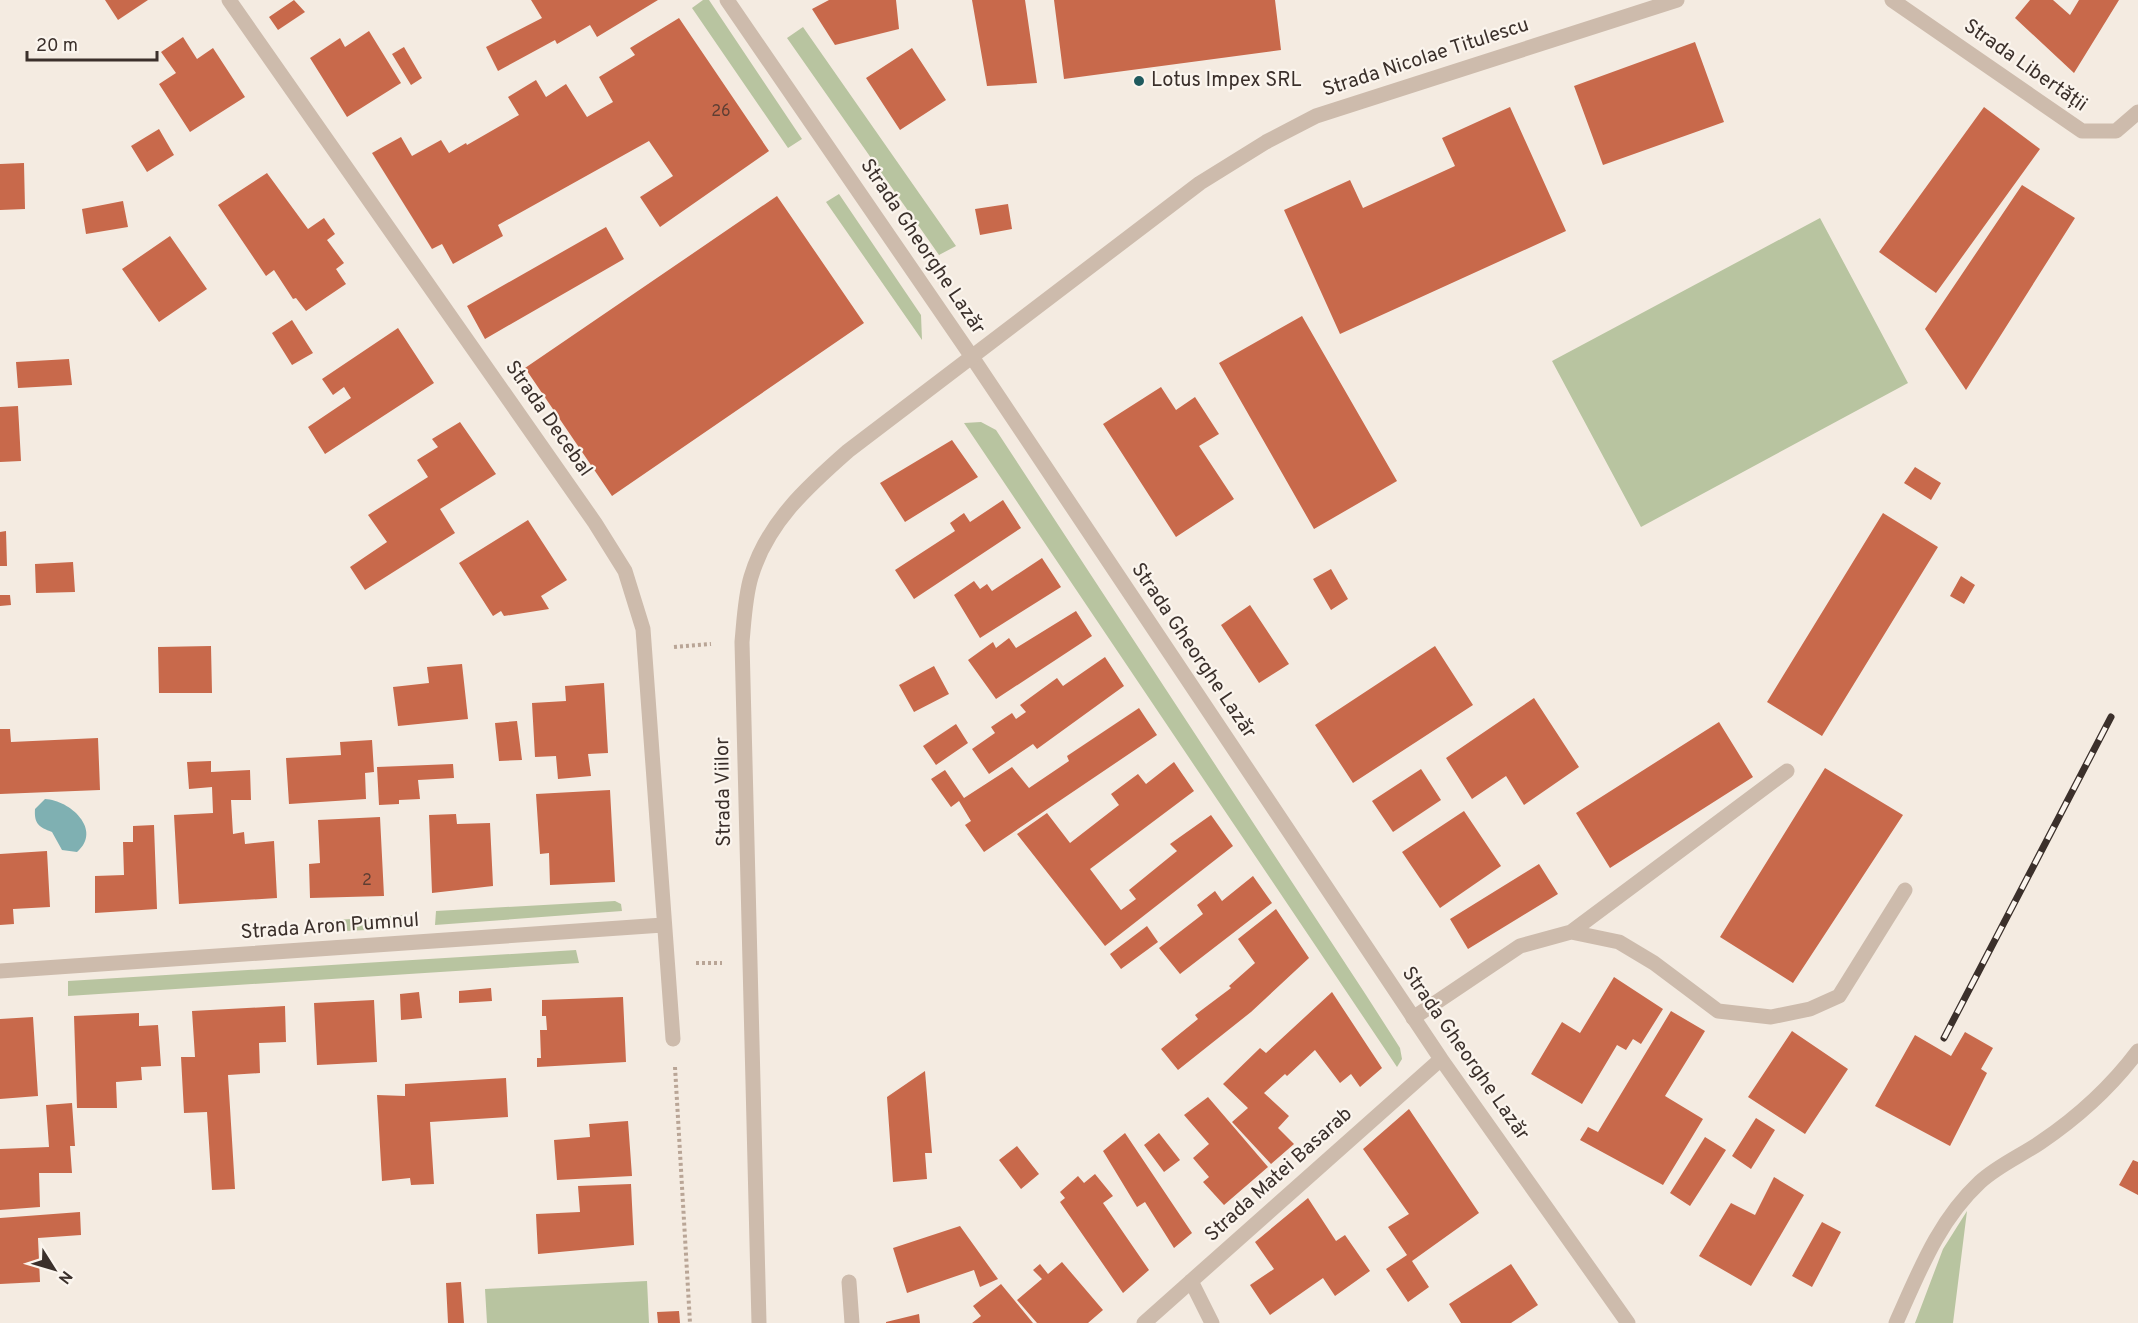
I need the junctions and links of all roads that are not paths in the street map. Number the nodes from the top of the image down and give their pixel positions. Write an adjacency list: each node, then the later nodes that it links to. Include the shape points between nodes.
1 (228, 0): 9 (street, Strada Decebal, via 625,571 643,629)
2 (727, 0): 6 (street, Strada Gheorghe Lazăr)
3 (1677, 0): 6 (street, Strada Nicolae Titulescu, via 1316,116 1200,183)
4 (1892, 0): 5 (street, Strada Libertății, via 2082,131 2116,130)
5 (2138, 112)
6 (972, 357): 12 (street, Strada Gheorghe Lazăr); 18 (street, Strada Viilor, via 848,451 799,495 765,540 750,579 742,642)
7 (1787, 771): 10 (street)
8 (1905, 890): 10 (street, via 1839,996 1810,1009 1771,1017 1719,1011 1619,942)
9 (663, 925): 11 (street, Strada Aron Pumnul); 13 (street, Strada Decebal)
10 (1571, 932): 12 (street, via 1520,946)
11 (0, 971)
12 (1413, 1018): 15 (street, Strada Gheorghe Lazăr)
13 (673, 1039)
14 (2138, 1051): 23 (street, via 2089,1106 1981,1180 1957,1206 1936,1236)
15 (1441, 1059): 16 (street, Strada Matei Basarab); 22 (street, Strada Gheorghe Lazăr)
16 (1191, 1281): 20 (street, Strada Matei Basarab); 21 (street)
17 (849, 1282): 19 (street)
18 (759, 1323)
19 (852, 1323)
20 (1144, 1323)
21 (1212, 1323)
22 (1628, 1323)
23 (1896, 1323)

